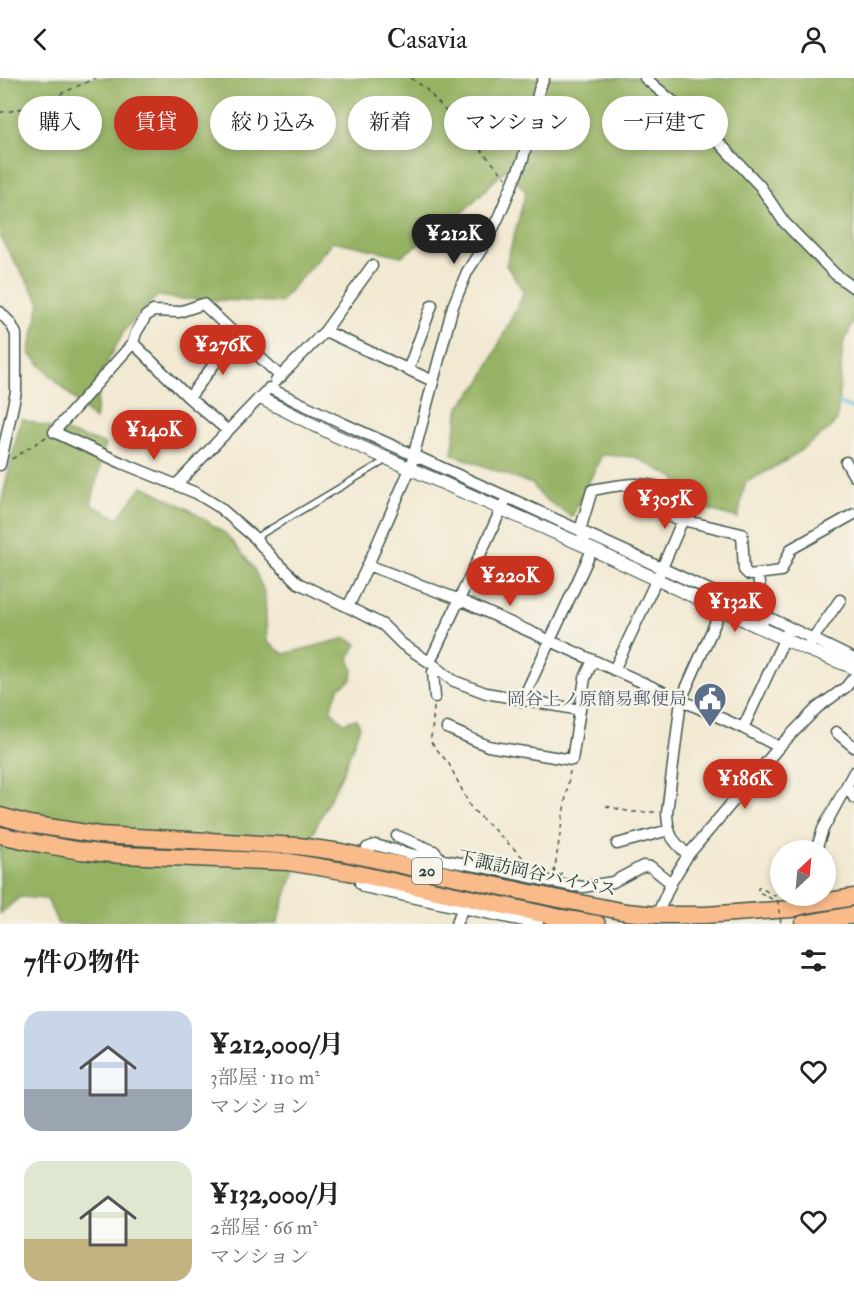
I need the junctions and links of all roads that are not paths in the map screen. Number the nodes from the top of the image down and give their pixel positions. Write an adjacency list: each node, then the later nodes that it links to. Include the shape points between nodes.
1 (544, 78): 12 (street, via 523,159 453,306)
2 (645, 78): 4 (street, via 709,132 760,186 784,222)
3 (372, 266): 7 (street)
4 (854, 288)
5 (432, 305): 10 (street)
6 (0, 312): 22 (street, via 16,334 16,393)
7 (325, 331): 10 (street); 11 (street)
8 (239, 338): 9 (street, via 203,304 179,312 153,311 146,316); 11 (street); 14 (street)
9 (134, 343): 14 (street); 25 (street, via 54,432)
10 (408, 370): 12 (street)
11 (281, 377): 13 (street)
12 (433, 381): 19 (street)
13 (269, 388): 15 (street); 16 (street)
14 (189, 398): 17 (street)
15 (260, 398): 17 (street); 18 (street)
16 (340, 422): 18 (street); 19 (street)
17 (228, 431): 25 (street)
18 (334, 435): 20 (street)
19 (414, 456): 23 (street); 26 (street)
20 (388, 459): 23 (street); 31 (lane)
21 (846, 462): 24 (street)
22 (4, 463)
23 (410, 470): 27 (street); 33 (street)
24 (854, 476)
25 (176, 485): 31 (street, via 219,507)
26 (507, 497): 27 (street); 30 (street)
27 (501, 510): 32 (street); 37 (street)
28 (854, 514): 35 (street, via 791,549 781,571)
29 (683, 519): 30 (street, via 670,517 674,494 638,483 592,490); 34 (street); 35 (street, via 742,534 744,570 749,575)
30 (582, 532): 32 (street); 34 (street)
31 (255, 538): 39 (street, via 298,583)
32 (588, 548): 36 (street); 44 (street)
33 (368, 565): 37 (street); 39 (street)
34 (662, 568): 36 (street); 41 (street)
35 (758, 574): 41 (street)
36 (656, 580): 40 (street); 50 (street)
37 (460, 600): 44 (street); 48 (street)
38 (840, 600): 45 (street)
39 (348, 607): 48 (street, via 383,625 402,644)
40 (721, 610): 42 (street); 54 (street)
41 (766, 616): 42 (street); 43 (street)
42 (761, 628): 43 (street)
43 (787, 633): 45 (street); 57 (street)
44 (549, 640): 47 (street); 53 (street)
45 (810, 643): 46 (street); 49 (street)
46 (854, 658)
47 (593, 660): 50 (street); 55 (street, via 585,678)
48 (433, 664): 52 (street); 53 (street, via 454,681)
49 (854, 668)
50 (614, 670): 54 (street)
51 (854, 677): 59 (street)
52 (435, 697)
53 (522, 700): 55 (street)
54 (681, 700): 57 (street); 65 (street, via 667,813)
55 (580, 710): 56 (street, via 572,760 488,746)
56 (447, 728)
57 (743, 728): 59 (street)
58 (836, 732): 60 (street)
59 (779, 747): 71 (street)
60 (854, 747)
61 (854, 772): 62 (street)
62 (847, 785): 63 (street); 68 (street)
63 (854, 798)
64 (0, 816): 81 (highway, 下諏訪岡谷バイパス / 20, via 99,835 341,852)
65 (669, 831): 69 (street); 71 (street)
66 (0, 835): 84 (highway, 下諏訪岡谷バイパス / 20, via 122,855 298,863)
67 (397, 837): 72 (street, via 434,850)
68 (819, 840)
69 (617, 844)
70 (367, 848): 72 (street, via 375,845)
71 (688, 855): 74 (street)
72 (442, 860): 74 (street, via 584,886 613,882 644,866)
73 (360, 883): 79 (street)
74 (671, 883): 81 (street)
75 (854, 897): 76 (highway, 下諏訪岡谷バイパス / 20)
76 (836, 898)
77 (796, 906): 81 (highway, 下諏訪岡谷バイパス / 20)
78 (805, 906): 85 (street)
79 (463, 908): 82 (street); 83 (street)
80 (854, 915): 85 (highway)
81 (656, 919)
82 (456, 924)
83 (538, 924)
84 (597, 924)
85 (804, 924)

